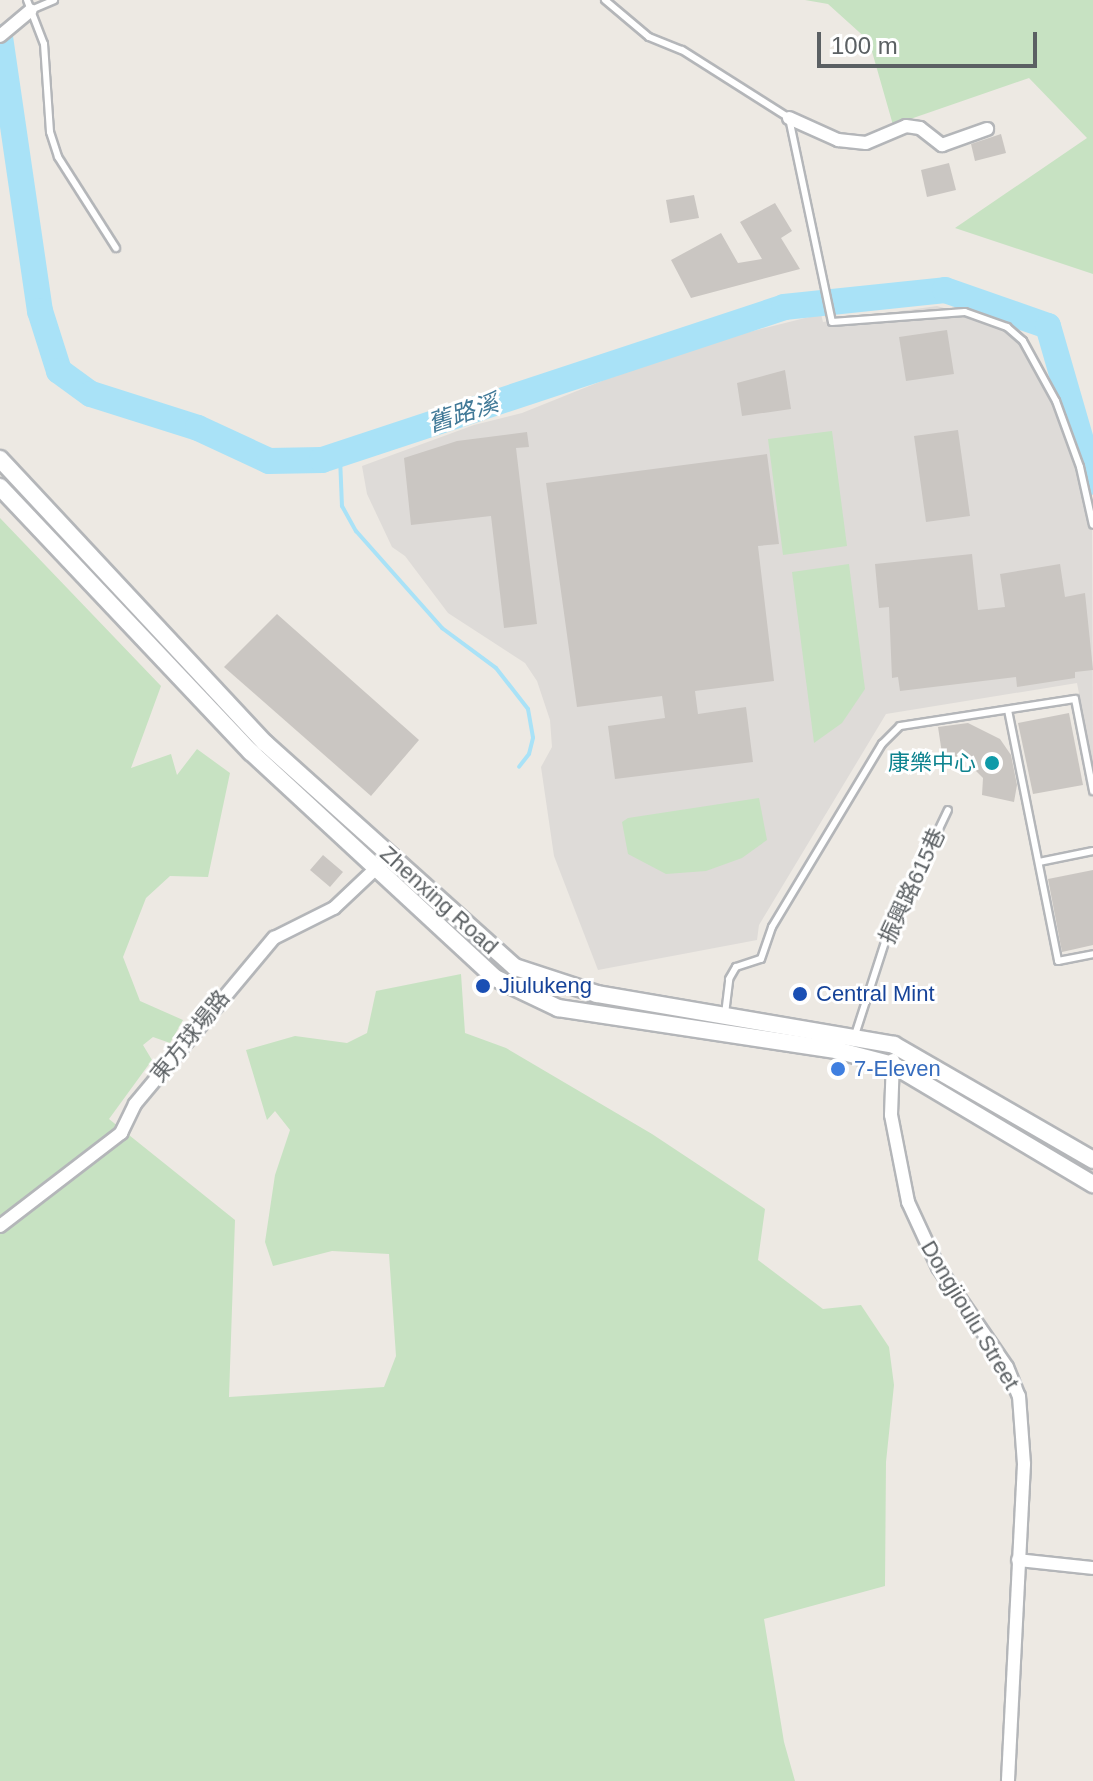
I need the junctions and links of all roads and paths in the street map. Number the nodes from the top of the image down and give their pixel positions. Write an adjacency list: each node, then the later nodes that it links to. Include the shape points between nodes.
1 (54, 0): 3 (lane)
2 (605, 0): 5 (lane, via 649,37 693,56)
3 (29, 5): 4 (street); 7 (lane, via 44,44 50,132 58,157)
4 (0, 36)
5 (789, 118): 6 (street, via 838,140 866,143 906,126 920,128 942,145); 10 (lane, via 832,322 965,312 1007,327 1023,341 1056,401 1080,467)
6 (987, 129)
7 (116, 248)
8 (0, 459): 15 (street, Zhenxing Road, via 231,710)
9 (0, 487): 17 (street, Zhenxing Road, via 251,752)
10 (1093, 525)
11 (1008, 710): 12 (lane, via 1075,699); 16 (lane); 19 (lane, via 914,722 889,734 772,927 761,959 736,967)
12 (1093, 791)
13 (948, 810): 21 (lane, 振興路615巷, via 885,942)
14 (1093, 851): 16 (lane)
15 (389, 856): 17 (street, 東方球場路); 19 (street, Zhenxing Road, via 515,967 597,994)
16 (1039, 862): 18 (lane, via 1058,961)
17 (376, 868): 20 (street, Zhenxing Road, via 466,954 521,992 558,1008); 27 (street, 東方球場路, via 334,908 274,938 135,1104 121,1133)
18 (1093, 954)
19 (725, 1012): 20 (lane); 21 (street, Zhenxing Road)
20 (721, 1033): 23 (street, Zhenxing Road)
21 (855, 1035): 22 (street, Zhenxing Road); 23 (lane, 振興路615巷)
22 (894, 1045): 24 (street, Dongjioulu Street); 25 (street, Zhenxing Road)
23 (852, 1054): 24 (street, Zhenxing Road)
24 (893, 1065): 26 (street, Zhenxing Road); 28 (street, Dongjioulu Street, via 891,1115 908,1202 938,1267 1007,1367 1019,1396 1024,1464)
25 (1093, 1160)
26 (1093, 1184)
27 (0, 1226)
28 (1018, 1560): 29 (street); 30 (street, Dongjioulu Street)
29 (1093, 1568)
30 (1008, 1781)

